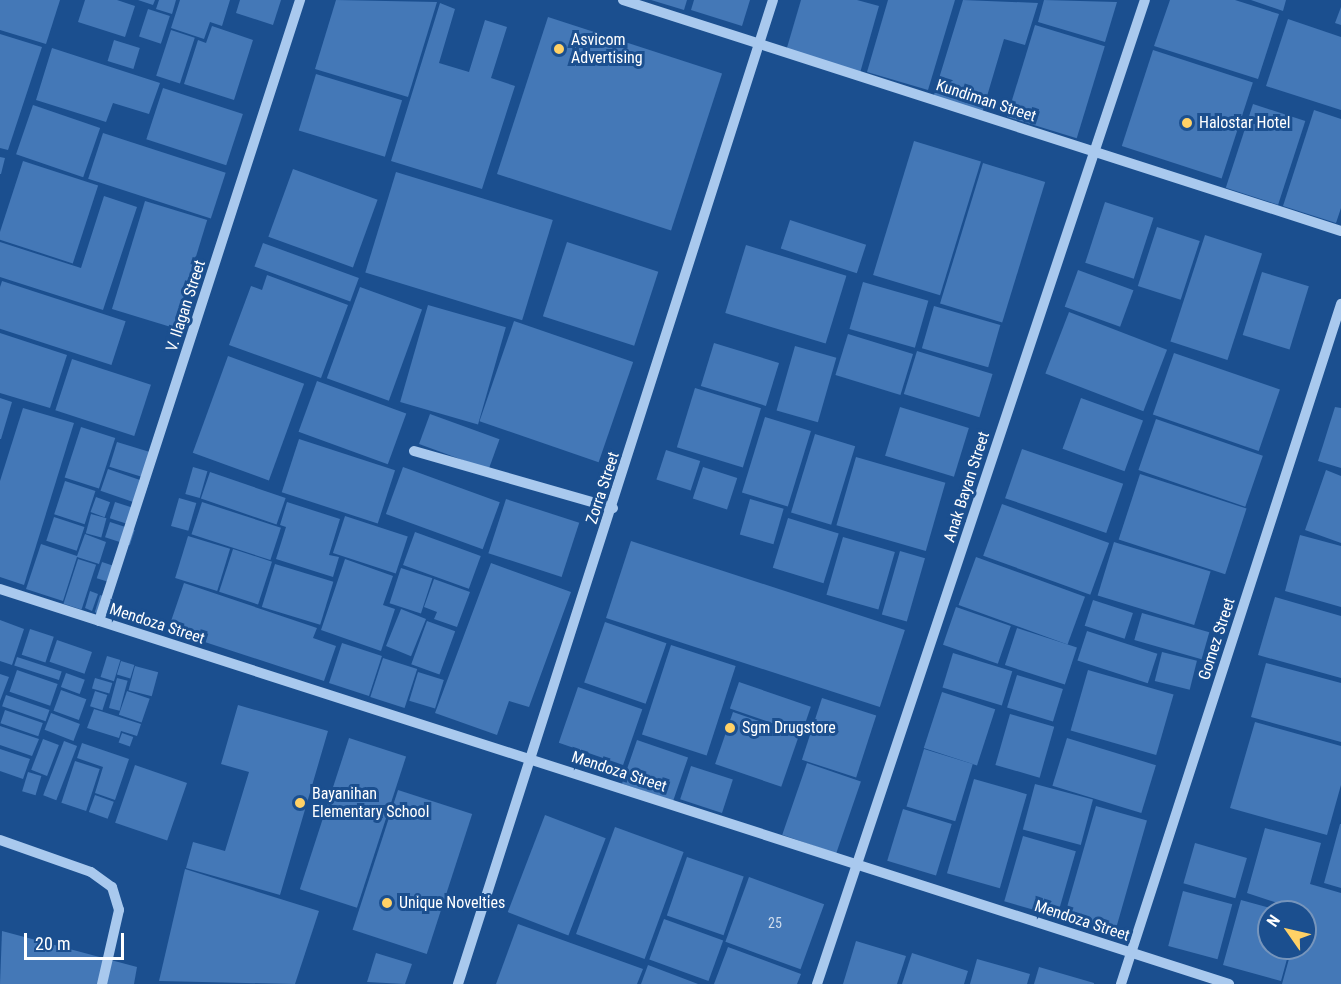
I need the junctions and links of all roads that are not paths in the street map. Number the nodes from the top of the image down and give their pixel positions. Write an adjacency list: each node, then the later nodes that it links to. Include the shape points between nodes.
1 (300, 0): 12 (street, V. Ilagan Street)
2 (623, 0): 5 (street, Kundiman Street)
3 (772, 0): 5 (street, Zorra Street)
4 (1145, 0): 6 (street, Anak Bayan Street)
5 (758, 44): 6 (street, Kundiman Street); 10 (street, Zorra Street)
6 (1094, 151): 7 (street, Kundiman Street); 15 (street, Anak Bayan Street)
7 (1341, 231)
8 (1341, 304): 16 (street, Gomez Street)
9 (414, 451): 10 (street)
10 (613, 508): 13 (street, Zorra Street)
11 (0, 589): 12 (street, Mendoza Street)
12 (99, 621): 13 (street, Mendoza Street)
13 (531, 760): 15 (street, Mendoza Street); 18 (street, Zorra Street)
14 (0, 840): 17 (street, via 92,872 112,887 119,910)
15 (857, 864): 16 (street, Mendoza Street); 19 (street, Anak Bayan Street)
16 (1131, 952): 20 (street, Gomez Street); 21 (street, Mendoza Street)
17 (102, 984)
18 (458, 984)
19 (817, 984)
20 (1121, 984)
21 (1229, 984)

